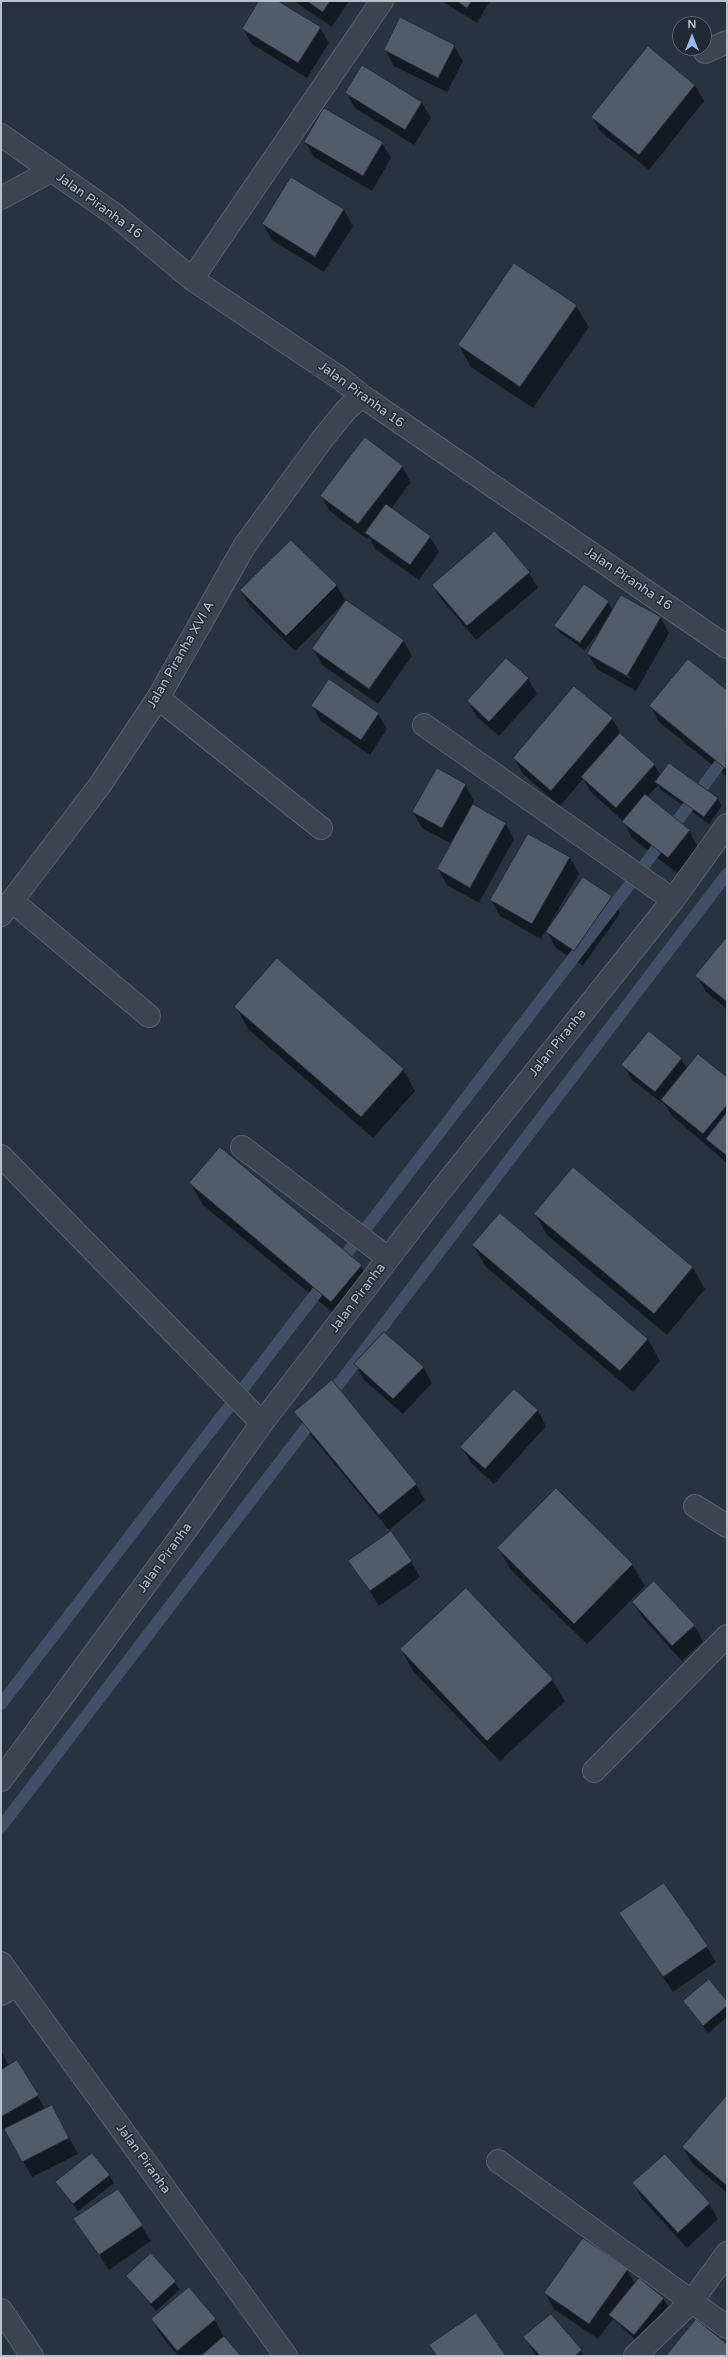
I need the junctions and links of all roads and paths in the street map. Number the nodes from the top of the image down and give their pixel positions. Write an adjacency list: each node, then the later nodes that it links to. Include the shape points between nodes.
1 (382, 1): 7 (street)
2 (727, 42): 3 (street)
3 (712, 49)
4 (1, 135): 5 (street, Jalan Piranha 16)
5 (52, 171): 6 (street); 7 (street, Jalan Piranha 16, via 114,214)
6 (1, 198)
7 (192, 279): 8 (street, Jalan Piranha 16, via 341,379)
8 (362, 396): 9 (street, Jalan Piranha 16); 10 (street, Jalan Piranha XVI A, via 347,409 324,437 245,545)
9 (727, 647)
10 (158, 698): 13 (street); 15 (street, Jalan Piranha XVI A, via 100,785)
11 (424, 725): 14 (street)
12 (727, 825): 14 (street, Jalan Piranha)
13 (321, 828)
14 (673, 900): 19 (street, Jalan Piranha)
15 (6, 908): 16 (street)
16 (149, 1016)
17 (242, 1147): 19 (street)
18 (1, 1156): 20 (street)
19 (388, 1258): 20 (street, Jalan Piranha)
20 (262, 1422): 25 (street, Jalan Piranha)
21 (695, 1506): 22 (street)
22 (727, 1526)
23 (727, 1636): 24 (street)
24 (594, 1771)
25 (1, 1780)
26 (1, 1963): 27 (street, Jalan Piranha)
27 (9, 1989): 34 (street, Jalan Piranha)
28 (498, 2161): 30 (street)
29 (727, 2253): 30 (street)
30 (692, 2301): 32 (street); 35 (street)
31 (1, 2310): 33 (street)
32 (727, 2327)
33 (32, 2356)
34 (286, 2356)
35 (635, 2356)

